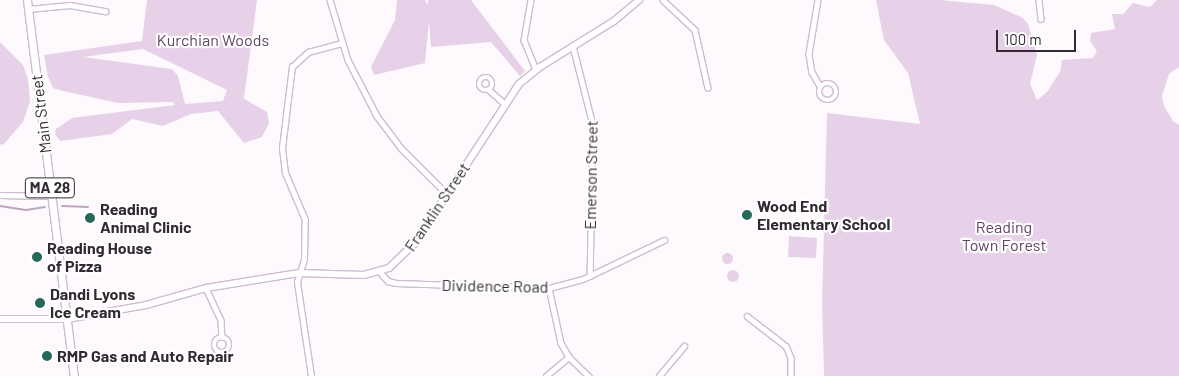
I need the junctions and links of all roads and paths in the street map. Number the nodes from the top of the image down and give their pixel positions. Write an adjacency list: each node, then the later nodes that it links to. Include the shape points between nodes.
1 (27, 0): 8 (main road, Main Street / MA 28)
2 (330, 0): 11 (street)
3 (531, 0): 13 (street, via 524,40)
4 (638, 0): 12 (main road, Franklin Street, via 614,21)
5 (663, 0): 15 (street, via 695,30)
6 (818, 0): 14 (street, via 809,54 812,72)
7 (1039, 0): 10 (street)
8 (28, 9): 9 (street, via 77,5); 20 (main road, Main Street / MA 28)
9 (105, 11)
10 (1041, 19)
11 (342, 42): 18 (street, via 364,94 385,128); 23 (street, via 304,54 294,64 288,78 282,157 305,220 304,260)
12 (573, 46): 13 (main road, Franklin Street); 24 (street, Emerson Street, via 594,125)
13 (536, 69): 17 (main road, Franklin Street)
14 (820, 86): 14 (street, via 818,93 822,99 829,101 835,97 837,90 833,84)
15 (708, 88)
16 (490, 90): 17 (street)
17 (504, 103): 18 (main road, Franklin Street)
18 (447, 194): 22 (main road, Franklin Street, via 407,254)
19 (0, 195): 20 (street)
20 (51, 196): 29 (main road, Main Street / MA 28)
21 (664, 240): 24 (street, Dividence Road)
22 (380, 272): 23 (main road, Franklin Street, via 358,276); 26 (street, Dividence Road, via 388,281 396,283)
23 (299, 273): 25 (main road, Franklin Street); 34 (street)
24 (590, 276): 26 (street, Dividence Road)
25 (206, 288): 29 (main road, Franklin Street, via 141,306); 30 (street, via 221,320)
26 (549, 288): 32 (street, via 557,331)
27 (748, 316): 38 (street, via 786,346 792,358)
28 (0, 319): 29 (main road, Franklin Street)
29 (67, 320): 33 (main road, Main Street / MA 28)
30 (222, 337)
31 (684, 346): 37 (street)
32 (569, 357): 35 (street); 36 (street)
33 (74, 376)
34 (311, 376)
35 (546, 376)
36 (589, 376)
37 (659, 376)
38 (792, 376)

